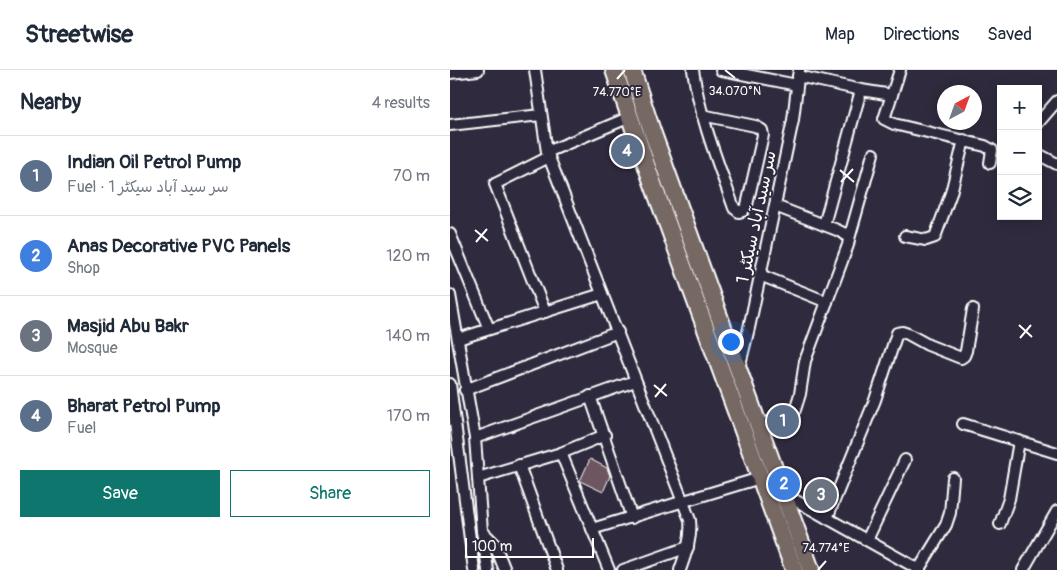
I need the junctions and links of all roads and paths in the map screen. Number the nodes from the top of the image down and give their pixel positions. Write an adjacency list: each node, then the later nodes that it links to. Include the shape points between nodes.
1 (478, 70): 8 (street)
2 (535, 70): 15 (street)
3 (632, 70): 11 (highway)
4 (694, 70): 16 (street)
5 (721, 70): 9 (street)
6 (900, 70): 13 (street)
7 (613, 71): 17 (highway)
8 (450, 72)
9 (746, 73): 10 (street)
10 (798, 77): 12 (street); 26 (street, سر سید آباد سیکٹر 1, via 793,120)
11 (637, 78): 40 (highway)
12 (861, 90): 13 (street); 27 (street)
13 (892, 95): 20 (street, via 884,118 894,124)
14 (1057, 101): 18 (street)
15 (541, 115): 19 (street); 21 (street)
16 (702, 115): 16 (street, via 762,130 747,204 739,212 734,208)
17 (630, 117): 21 (street); 55 (highway)
18 (1042, 119)
19 (450, 124)
20 (964, 140): 24 (street, via 992,150); 29 (street, via 951,193 935,237 926,240)
21 (548, 154): 32 (street); 36 (street, via 495,184)
22 (873, 154): 30 (street)
23 (1042, 156): 25 (street)
24 (990, 163)
25 (1057, 164)
26 (775, 206): 27 (street); 31 (street, سر سید آباد سیکٹر 1)
27 (824, 225): 30 (street)
28 (450, 234): 37 (street)
29 (905, 236)
30 (849, 238): 34 (street)
31 (760, 275): 34 (street); 40 (street, سر سید آباد سیکٹر 1)
32 (602, 294): 36 (street); 38 (street)
33 (450, 295): 39 (street)
34 (827, 302): 46 (street, via 805,361 795,410)
35 (972, 309): 61 (street, via 966,351 960,358 908,334 897,333 875,400)
36 (545, 312): 37 (street)
37 (489, 329): 39 (street)
38 (618, 332): 41 (street); 43 (street)
39 (458, 339): 43 (street)
40 (739, 369): 46 (highway)
41 (635, 381): 44 (street); 58 (street)
42 (450, 384): 67 (street)
43 (465, 390): 48 (street)
44 (590, 396): 47 (street); 48 (street)
45 (964, 424): 49 (street)
46 (758, 426): 57 (highway)
47 (605, 435): 50 (street); 60 (street)
48 (475, 438): 54 (street)
49 (1019, 441): 51 (street); 62 (street, via 1010,499)
50 (561, 452): 53 (street); 63 (street)
51 (1057, 453)
52 (905, 460): 65 (street)
53 (519, 465): 54 (street); 70 (street)
54 (478, 478): 64 (street)
55 (760, 478): 58 (street); 74 (highway)
56 (954, 478): 76 (street, via 946,525)
57 (783, 494): 61 (street); 75 (highway)
58 (683, 502): 60 (street); 66 (street, via 690,520)
59 (1057, 511): 77 (street)
60 (632, 518): 63 (street)
61 (827, 518): 65 (street)
62 (1000, 524)
63 (592, 529): 71 (street)
64 (482, 531): 68 (street); 69 (street, via 494,543)
65 (867, 540): 76 (street)
66 (688, 547): 72 (street); 73 (street)
67 (474, 570)
68 (488, 570)
69 (505, 570)
70 (557, 570)
71 (609, 570)
72 (623, 570)
73 (680, 570)
74 (794, 570)
75 (811, 570)
76 (920, 570)
77 (1023, 570)

